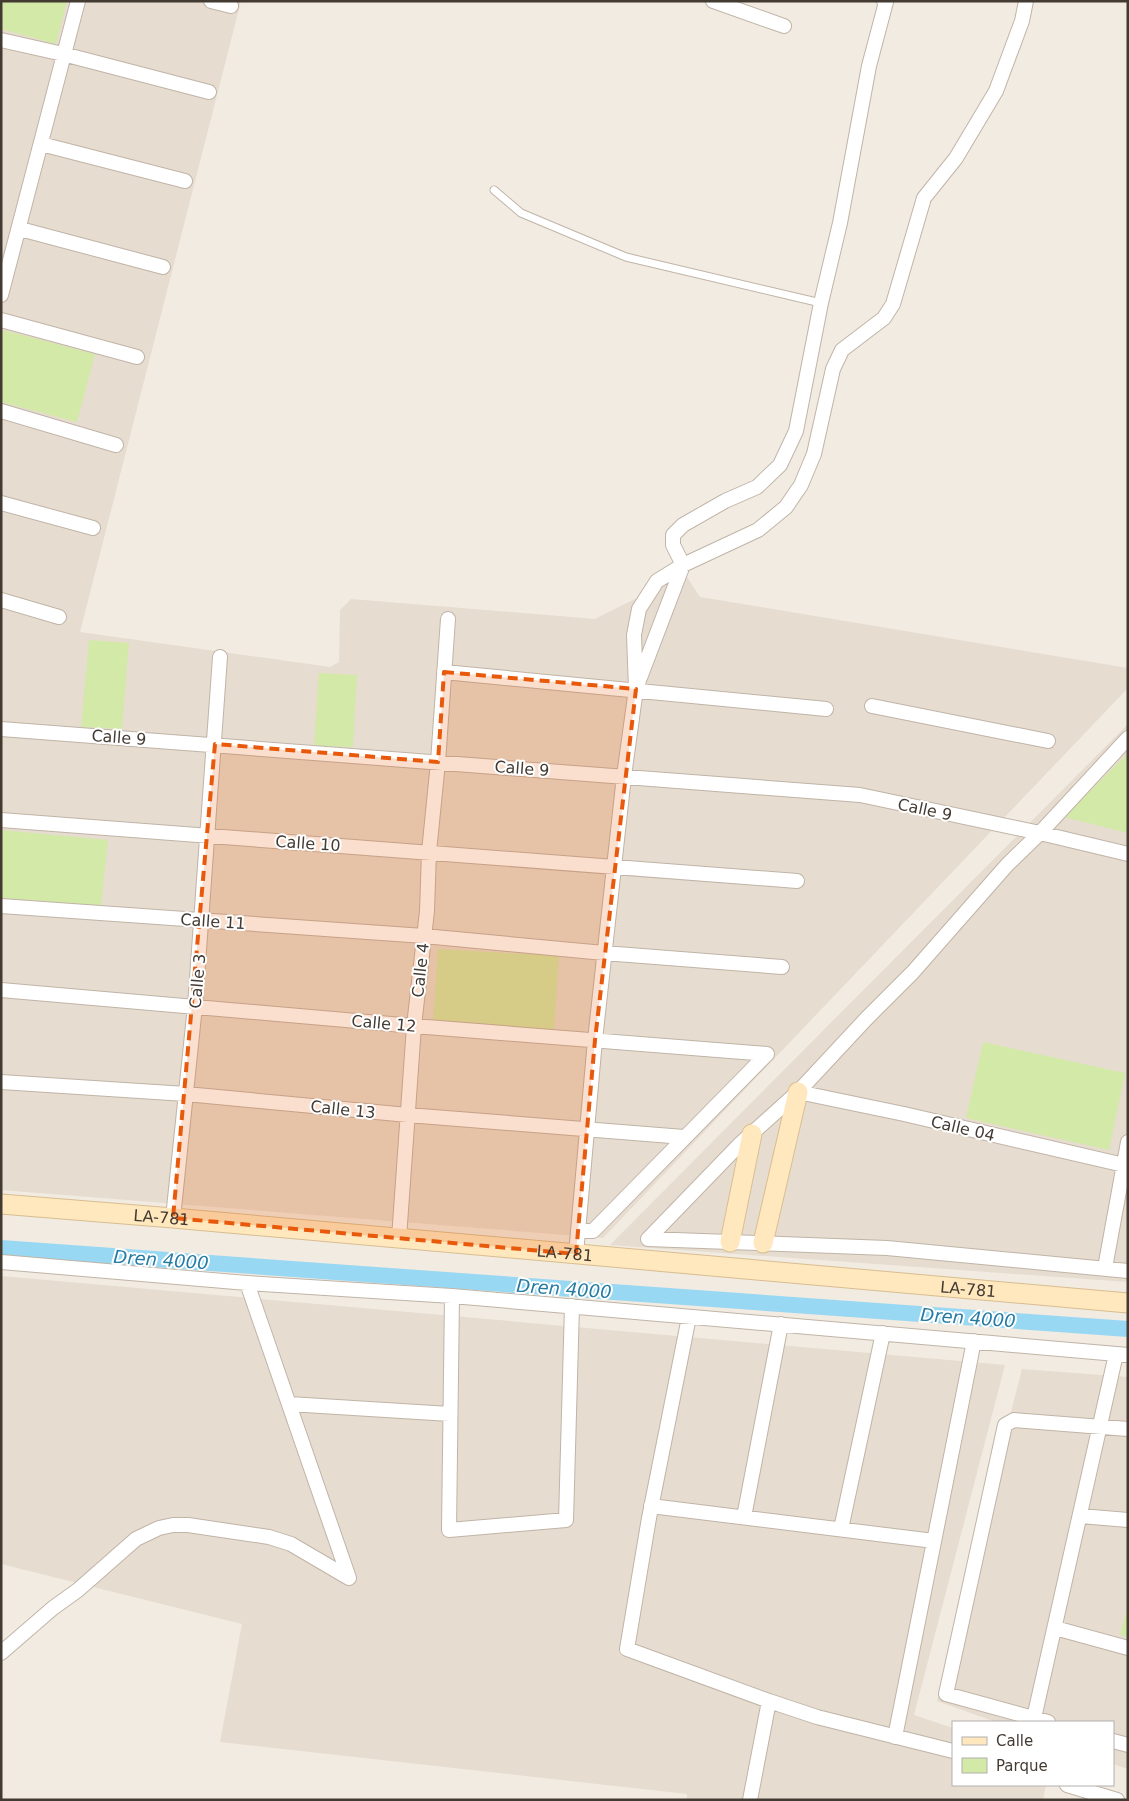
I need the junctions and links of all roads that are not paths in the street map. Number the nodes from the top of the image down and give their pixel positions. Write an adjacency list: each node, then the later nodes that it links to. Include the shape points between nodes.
1 (78, 1): 9 (street)
2 (211, 1): 6 (street)
3 (713, 1): 7 (street)
4 (884, 1): 17 (street)
5 (1026, 1): 24 (street, via 1022,21 996,91 956,158 924,198 893,304 884,318 842,350 833,369 814,454 801,485 786,507 758,530)
6 (231, 6)
7 (784, 26)
8 (1, 40): 9 (street)
9 (63, 54): 10 (street); 11 (street)
10 (209, 92)
11 (42, 144): 12 (street); 14 (street)
12 (185, 180)
13 (494, 190): 17 (lane, via 521,214 626,257)
14 (20, 228): 15 (street); 16 (street)
15 (163, 267)
16 (1, 295)
17 (821, 303): 24 (street, via 796,431 780,465 757,486 725,501 672,534 673,545)
18 (1, 320): 19 (street)
19 (138, 357)
20 (1, 411): 21 (street)
21 (116, 445)
22 (1, 503): 23 (street)
23 (93, 528)
24 (683, 565): 30 (street); 30 (street, via 657,580 639,609 634,635)
25 (1, 600): 26 (street)
26 (59, 616)
27 (448, 619): 29 (street, Calle 4)
28 (220, 657): 36 (street, Calle 3)
29 (444, 672): 30 (street); 37 (street, Calle 4)
30 (636, 689): 32 (street); 38 (street)
31 (872, 706): 35 (street)
32 (826, 708)
33 (1, 728): 36 (street, Calle 9)
34 (1128, 738): 40 (street)
35 (1048, 741)
36 (215, 744): 37 (street, Calle 9); 41 (street, Calle 3)
37 (438, 762): 38 (street, Calle 9); 42 (street, Calle 4)
38 (624, 776): 40 (street, Calle 9, via 860,795); 44 (street)
39 (1, 820): 41 (street, Calle 10)
40 (1040, 833): 43 (street, Calle 9); 56 (street)
41 (208, 836): 42 (street, Calle 10); 47 (street, Calle 3)
42 (429, 852): 44 (street, Calle 10); 48 (street, Calle 4)
43 (1128, 854)
44 (614, 866): 45 (street, Calle 10); 49 (street)
45 (797, 881)
46 (1, 906): 47 (street, Calle 11)
47 (202, 920): 48 (street, Calle 11); 52 (street, Calle 3)
48 (424, 936): 49 (street, Calle 11); 53 (street, Calle 4)
49 (604, 954): 50 (street, Calle 11); 54 (street)
50 (782, 967)
51 (1, 990): 52 (street, Calle 12)
52 (195, 1006): 53 (street, Calle 12); 57 (street, Calle 3)
53 (414, 1026): 54 (street, Calle 12); 58 (street, Calle 4)
54 (595, 1040): 59 (street); 61 (street, Calle 12, via 766,1054)
55 (1, 1082): 57 (street, Calle 13)
56 (798, 1092): 60 (street); 63 (street, Calle 04); 69 (street)
57 (186, 1094): 58 (street, Calle 13); 65 (street, Calle 3)
58 (408, 1115): 59 (street, Calle 13); 67 (street, Calle 4)
59 (588, 1130): 61 (street, Calle 13); 66 (street)
60 (752, 1134): 68 (street); 68 (street, via 648,1239)
61 (684, 1137): 66 (street, via 593,1231)
62 (1128, 1142): 63 (street)
63 (1125, 1165): 72 (street)
64 (1, 1204): 65 (street, LA-781 / LA-781)
65 (173, 1218): 67 (street, LA-781 / LA-781)
66 (578, 1231): 70 (street)
67 (399, 1238): 70 (street, LA-781 / LA-781)
68 (730, 1242): 69 (street)
69 (762, 1243): 72 (street, via 887,1248)
70 (576, 1254): 76 (street, LA-781 / LA-781)
71 (1, 1262): 74 (street)
72 (1104, 1268): 73 (street)
73 (1128, 1270)
74 (246, 1283): 75 (street); 83 (street)
75 (452, 1296): 77 (street); 84 (street)
76 (1128, 1303)
77 (572, 1306): 78 (street); 84 (street, via 566,1520 449,1530)
78 (689, 1316): 79 (street); 87 (street)
79 (781, 1324): 80 (street); 89 (street)
80 (883, 1333): 81 (street); 91 (street)
81 (974, 1341): 82 (street); 92 (street)
82 (1122, 1354): 85 (street)
83 (289, 1404): 84 (street); 95 (street, via 349,1578 291,1544 269,1537 188,1526 159,1528 136,1539)
84 (450, 1414)
85 (1100, 1427): 86 (street); 88 (street); 97 (street, via 1014,1420 1004,1425 946,1694)
86 (1128, 1429)
87 (651, 1506): 89 (street); 96 (street, via 627,1649)
88 (1080, 1516): 90 (street); 93 (street)
89 (744, 1517): 91 (street)
90 (1128, 1520)
91 (841, 1529): 92 (street)
92 (934, 1540): 99 (street)
93 (1055, 1628): 94 (street); 97 (street)
94 (1128, 1648)
95 (1, 1653)
96 (768, 1701): 99 (street); 104 (street)
97 (1034, 1718): 98 (street)
98 (1044, 1721)
99 (896, 1737): 102 (street)
100 (1114, 1741): 101 (street)
101 (1128, 1745)
102 (952, 1751)
103 (1070, 1786): 105 (street)
104 (750, 1800)
105 (1117, 1800)

